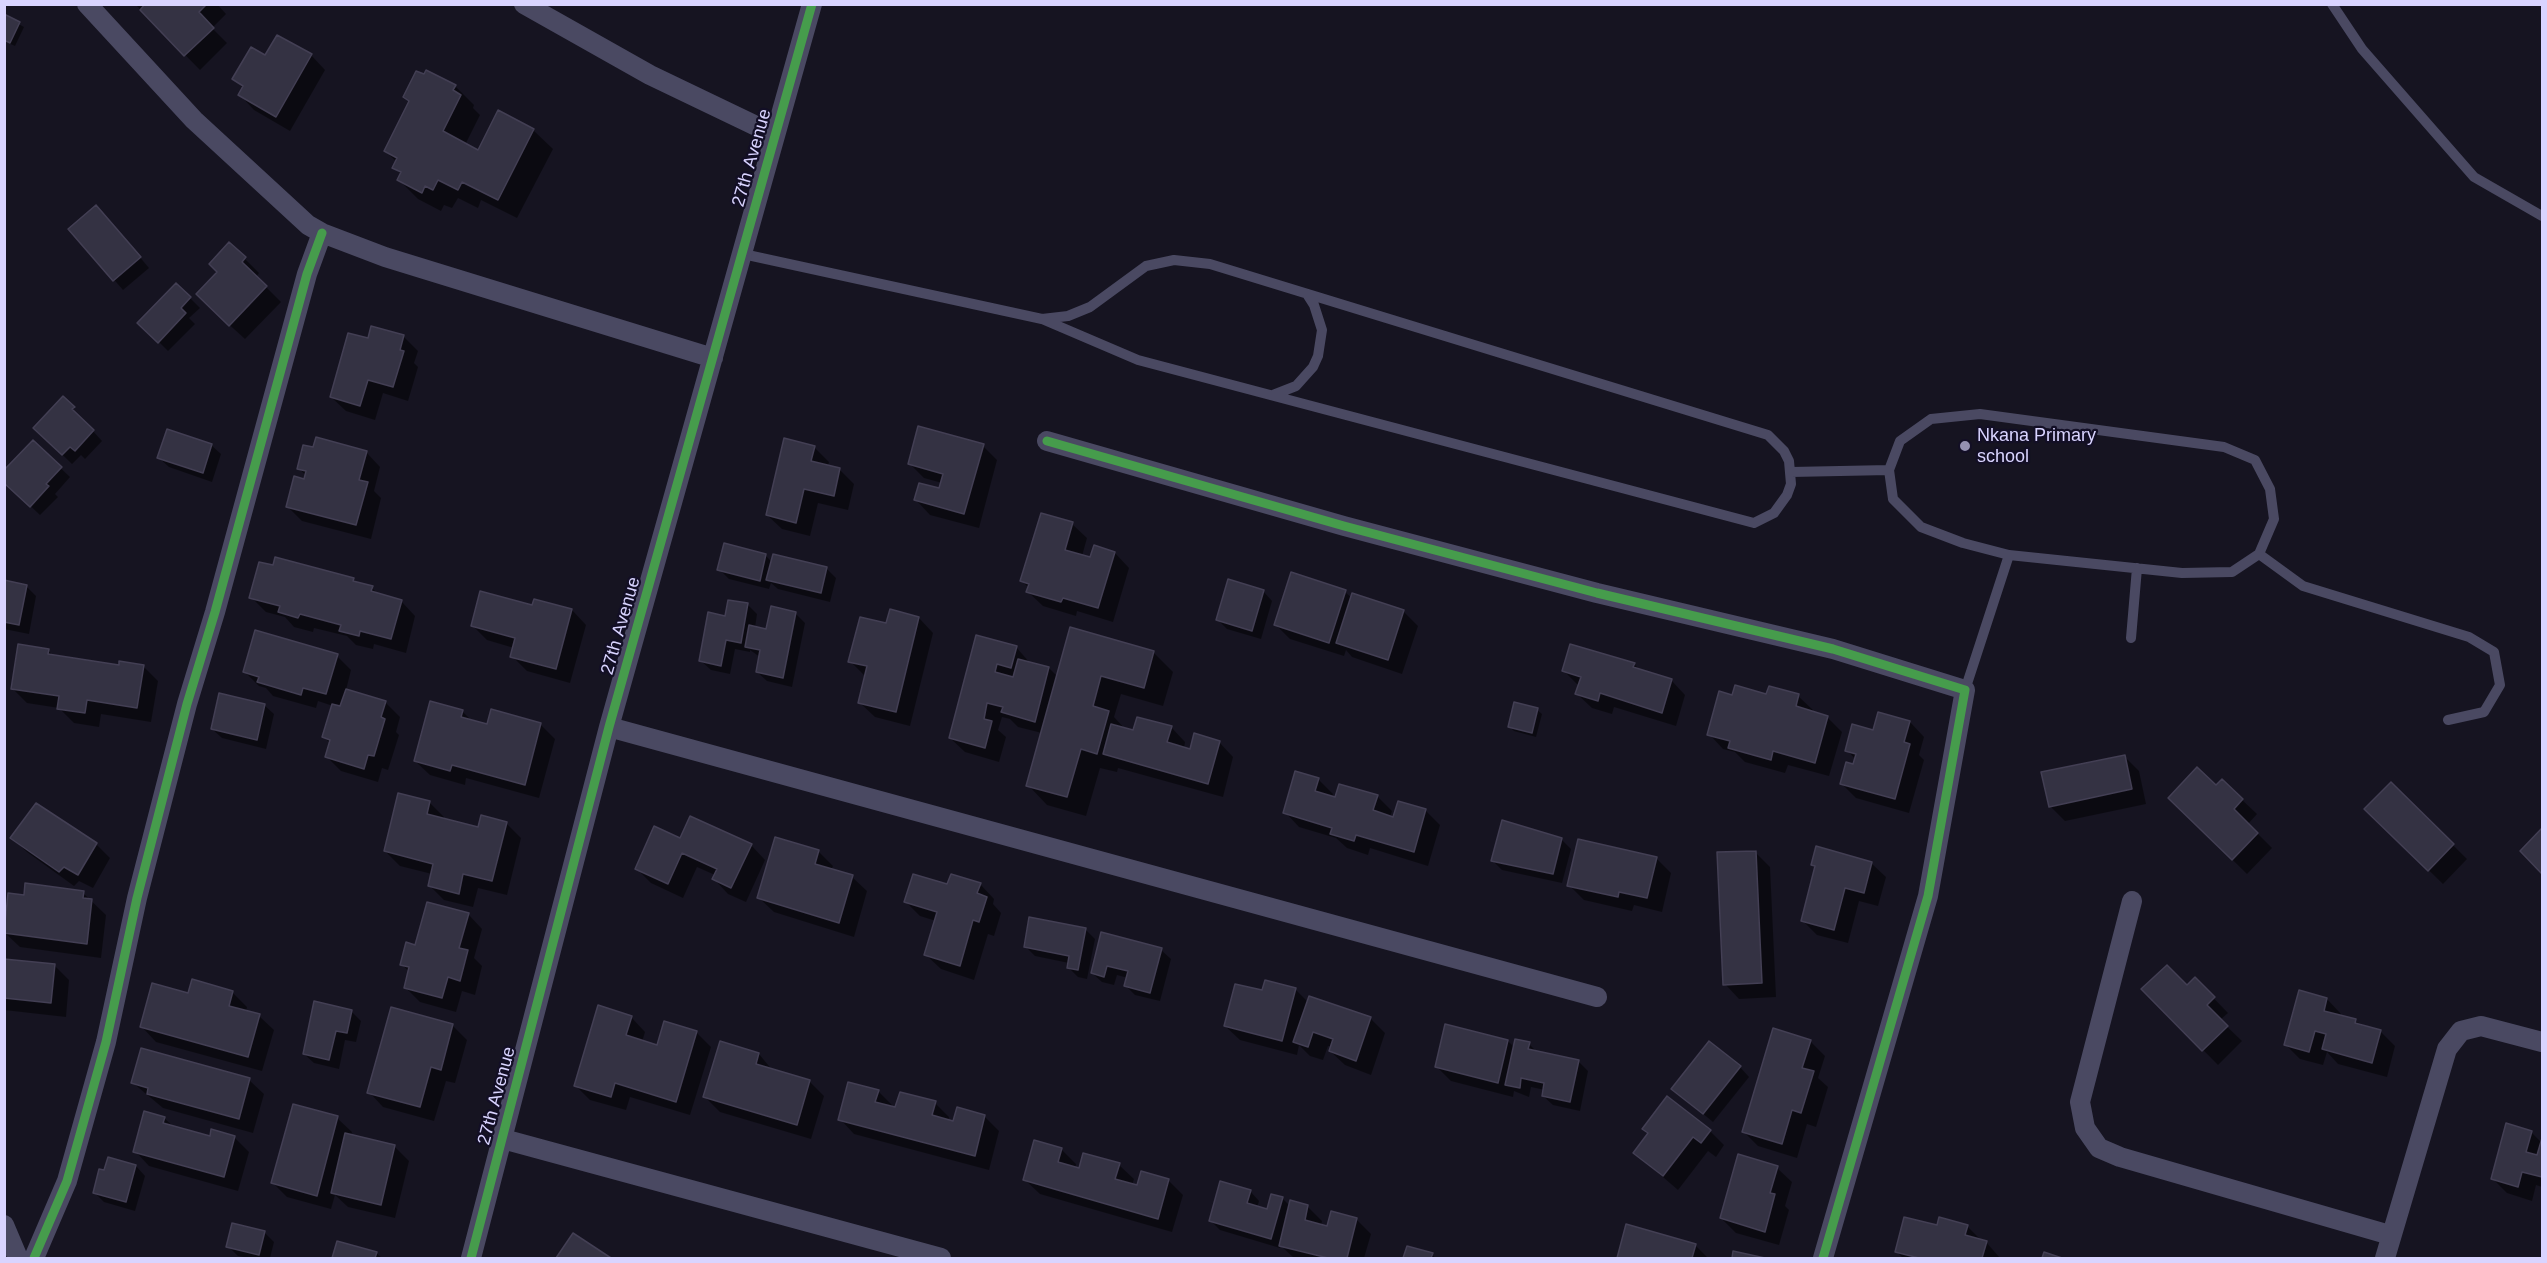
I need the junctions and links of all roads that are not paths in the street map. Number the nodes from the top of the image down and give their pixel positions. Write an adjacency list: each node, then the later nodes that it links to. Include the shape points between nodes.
1 (87, 4): 7 (street, via 194,120 288,209)
2 (524, 4): 5 (street, via 650,75)
3 (812, 4): 5 (street, 27th Avenue)
4 (2332, 4): 6 (lane, via 2362,50 2474,177)
5 (776, 135): 8 (street, 27th Avenue)
6 (2542, 216)
7 (322, 233): 11 (street); 30 (street, via 307,273 187,704 137,898 106,1042 67,1181)
8 (742, 254): 10 (lane); 11 (street, 27th Avenue)
9 (1306, 294): 10 (lane, via 1210,264 1174,260 1146,266 1090,307 1068,316); 12 (lane, via 1322,330 1318,356 1296,386); 15 (lane, via 1768,435 1784,451)
10 (1042, 319): 12 (lane, via 1138,360)
11 (713, 358): 22 (street, 27th Avenue)
12 (1273, 395): 15 (lane, via 1754,523 1782,505 1791,484)
13 (1047, 441): 20 (street, via 1574,587 1833,649)
14 (1889, 470): 15 (lane); 16 (lane, via 1900,441 1930,419 1980,414 2224,447 2254,460 2270,489 2274,519); 17 (lane, via 1893,499 1921,527)
15 (1791, 472)
16 (2259, 554): 18 (lane, via 2232,572 2182,573); 21 (lane, via 2303,586 2469,637 2494,652 2500,685 2484,712)
17 (2009, 555): 18 (lane); 20 (lane)
18 (2137, 568): 19 (lane)
19 (2131, 638)
20 (1965, 690): 33 (street, via 1928,896)
21 (2448, 720)
22 (609, 727): 24 (street); 26 (street, 27th Avenue)
23 (2132, 901): 28 (street, via 2080,1102 2085,1128 2099,1148)
24 (1597, 997)
25 (2542, 1042): 28 (street, via 2481,1026 2461,1031 2447,1049)
26 (503, 1139): 31 (street, 27th Avenue); 32 (street)
27 (4, 1225): 29 (street)
28 (2390, 1235): 34 (street)
29 (18, 1258)
30 (34, 1258)
31 (471, 1258)
32 (941, 1258)
33 (1823, 1258)
34 (2385, 1258)

